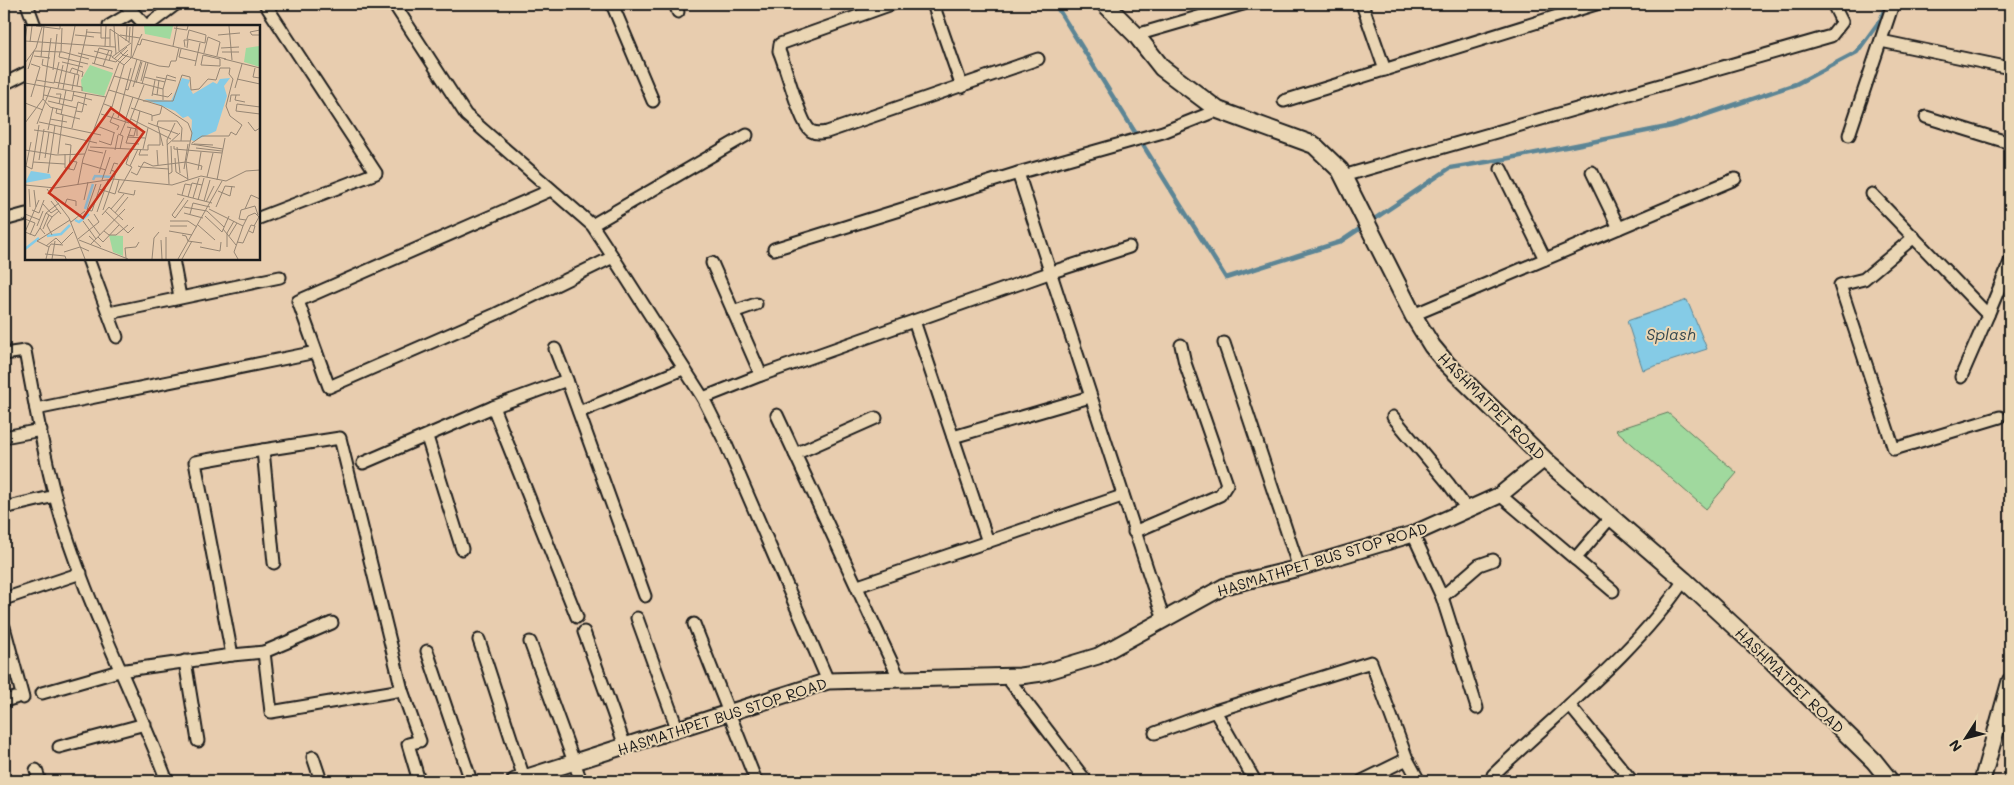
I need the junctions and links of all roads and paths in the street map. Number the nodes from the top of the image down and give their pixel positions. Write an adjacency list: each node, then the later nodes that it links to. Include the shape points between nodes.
1 (27, 4): 15 (street)
2 (176, 4): 18 (street)
3 (265, 4): 42 (street, via 376,172)
4 (394, 4): 39 (street, via 466,115)
5 (612, 4): 27 (street)
6 (892, 4): 26 (street, via 780,44 779,51 807,128 813,132 827,132)
7 (933, 4): 26 (street)
8 (1105, 4): 19 (main road, HASHMATPET ROAD)
9 (1243, 4): 19 (street)
10 (1362, 4): 23 (street)
11 (1596, 4): 23 (street)
12 (1833, 4): 37 (street, via 1842,22 1831,36)
13 (1893, 4): 20 (street)
14 (128, 9): 16 (street); 17 (street)
15 (35, 25)
16 (110, 25)
17 (145, 25)
18 (147, 25)
19 (1136, 35): 29 (main road, HASHMATPET ROAD, via 1162,68)
20 (1881, 41): 22 (street); 32 (street)
21 (1038, 59): 26 (street)
22 (2010, 68)
23 (1385, 70): 28 (street)
24 (25, 74): 25 (street)
25 (8, 82)
26 (962, 87)
27 (653, 101)
28 (1284, 101)
29 (1218, 110): 36 (street, via 1163,132); 37 (main road, HASHMATPET ROAD, via 1314,146)
30 (1926, 117): 33 (street)
31 (747, 135): 44 (street)
32 (1850, 135)
33 (2010, 143)
34 (1501, 169): 52 (street)
35 (1592, 172): 45 (street)
36 (1018, 173): 48 (street); 55 (street)
37 (1343, 176): 61 (main road, HASHMATPET ROAD)
38 (1735, 179): 45 (street)
39 (551, 190): 44 (street); 68 (street, via 298,301)
40 (1872, 194): 46 (street)
41 (25, 214): 43 (street)
42 (260, 216)
43 (4, 220)
44 (592, 225): 49 (street)
45 (1619, 228): 52 (street)
46 (1914, 237): 62 (street); 81 (street, via 1864,279 1840,285 1894,449)
47 (1129, 247): 55 (street)
48 (774, 249)
49 (613, 257): 68 (street, via 496,314 329,387); 70 (street)
50 (89, 260): 60 (street)
51 (173, 260): 57 (street)
52 (1545, 260): 61 (street)
53 (2010, 262): 62 (street)
54 (712, 263): 59 (street)
55 (1049, 273): 63 (street); 74 (street)
56 (280, 277): 57 (street)
57 (180, 297): 60 (street)
58 (756, 304): 59 (street)
59 (734, 312): 71 (street)
60 (109, 314): 64 (street)
61 (1413, 315): 89 (main road, HASHMATPET ROAD, via 1447,364)
62 (1988, 315): 72 (street)
63 (914, 321): 71 (street); 86 (street)
64 (117, 337)
65 (1224, 343): 104 (street)
66 (1181, 345): 97 (street, via 1227,484 1220,494)
67 (555, 349): 73 (street)
68 (316, 352): 77 (street)
69 (4, 354): 77 (street, via 25,351)
70 (683, 369): 75 (street); 78 (street)
71 (761, 375): 75 (street)
72 (1961, 377)
73 (567, 380): 76 (street); 78 (street)
74 (1090, 397): 86 (street); 93 (street)
75 (703, 398): 128 (street)
76 (494, 407): 85 (street); 112 (street)
77 (36, 409): 83 (street)
78 (579, 412): 109 (street)
79 (777, 415): 88 (street)
80 (1393, 417): 95 (street)
81 (2000, 417)
82 (876, 418): 88 (street)
83 (41, 430): 84 (street); 92 (street)
84 (4, 437)
85 (427, 437): 90 (street); 100 (street)
86 (953, 437): 99 (street)
87 (263, 450): 103 (street); 123 (street, via 195,462); 130 (street, via 340,438)
88 (795, 454): 107 (street)
89 (1544, 459): 91 (street, HASMATHPET BUS STOP ROAD); 96 (main road, HASHMATPET ROAD)
90 (363, 463)
91 (1500, 494): 95 (street, HASMATHPET BUS STOP ROAD); 101 (street)
92 (55, 496): 94 (street); 105 (street)
93 (1122, 496): 97 (street); 99 (street)
94 (4, 508)
95 (1467, 509): 98 (street, HASMATHPET BUS STOP ROAD)
96 (1612, 517): 101 (street); 106 (main road, HASHMATPET ROAD)
97 (1134, 532): 114 (street)
98 (1413, 534): 104 (street, HASMATHPET BUS STOP ROAD); 110 (street)
99 (988, 542): 107 (street)
100 (462, 549)
101 (1575, 559): 108 (street)
102 (1493, 560): 110 (street, via 1480,565)
103 (274, 563)
104 (1299, 568): 114 (street, HASMATHPET BUS STOP ROAD, via 1225,586)
105 (81, 573): 111 (street); 125 (street)
106 (1684, 580): 133 (street, via 1667,606); 159 (main road, HASHMATPET ROAD, via 1773,662 1874,761)
107 (858, 586): 127 (street)
108 (1613, 591)
109 (645, 596)
110 (1442, 597): 134 (street)
111 (4, 599)
112 (577, 617)
113 (637, 618): 138 (street)
114 (1164, 620): 126 (street, HASMATHPET BUS STOP ROAD, via 1098,656 1042,673)
115 (332, 623): 122 (street)
116 (694, 624): 136 (street)
117 (4, 627): 132 (street)
118 (584, 632): 141 (street)
119 (479, 640): 147 (street)
120 (530, 642): 145 (street)
121 (426, 651): 151 (street)
122 (264, 652): 123 (street); 130 (street, via 270,712)
123 (232, 655): 124 (street)
124 (185, 662): 125 (street); 140 (street)
125 (119, 671): 131 (street); 137 (street)
126 (1006, 676): 127 (street, HASMATHPET BUS STOP ROAD); 154 (street)
127 (899, 678): 128 (street, HASMATHPET BUS STOP ROAD)
128 (828, 681): 136 (street, HASMATHPET BUS STOP ROAD)
129 (2010, 681): 160 (street)
130 (402, 690): 150 (street, via 420,741 408,744)
131 (42, 693)
132 (14, 699)
133 (1570, 706): 146 (street); 158 (street)
134 (1477, 708)
135 (1215, 711): 139 (street); 144 (street, via 1371,662); 155 (street)
136 (728, 713): 138 (street, HASMATHPET BUS STOP ROAD); 153 (street)
137 (145, 724): 142 (street); 148 (street)
138 (677, 728): 141 (street, HASMATHPET BUS STOP ROAD)
139 (1155, 733)
140 (198, 741)
141 (625, 746): 145 (street, HASMATHPET BUS STOP ROAD)
142 (59, 748)
143 (313, 757): 149 (street)
144 (1407, 759): 156 (street); 157 (street)
145 (575, 763): 147 (street, HASMATHPET BUS STOP ROAD); 152 (street)
146 (1493, 775)
147 (519, 780)
148 (167, 781)
149 (321, 781)
150 (419, 781)
151 (471, 781)
152 (581, 781)
153 (756, 781)
154 (1086, 781)
155 (1256, 781)
156 (1362, 781)
157 (1419, 781)
158 (1632, 781)
159 (1890, 781)
160 (1982, 781)

